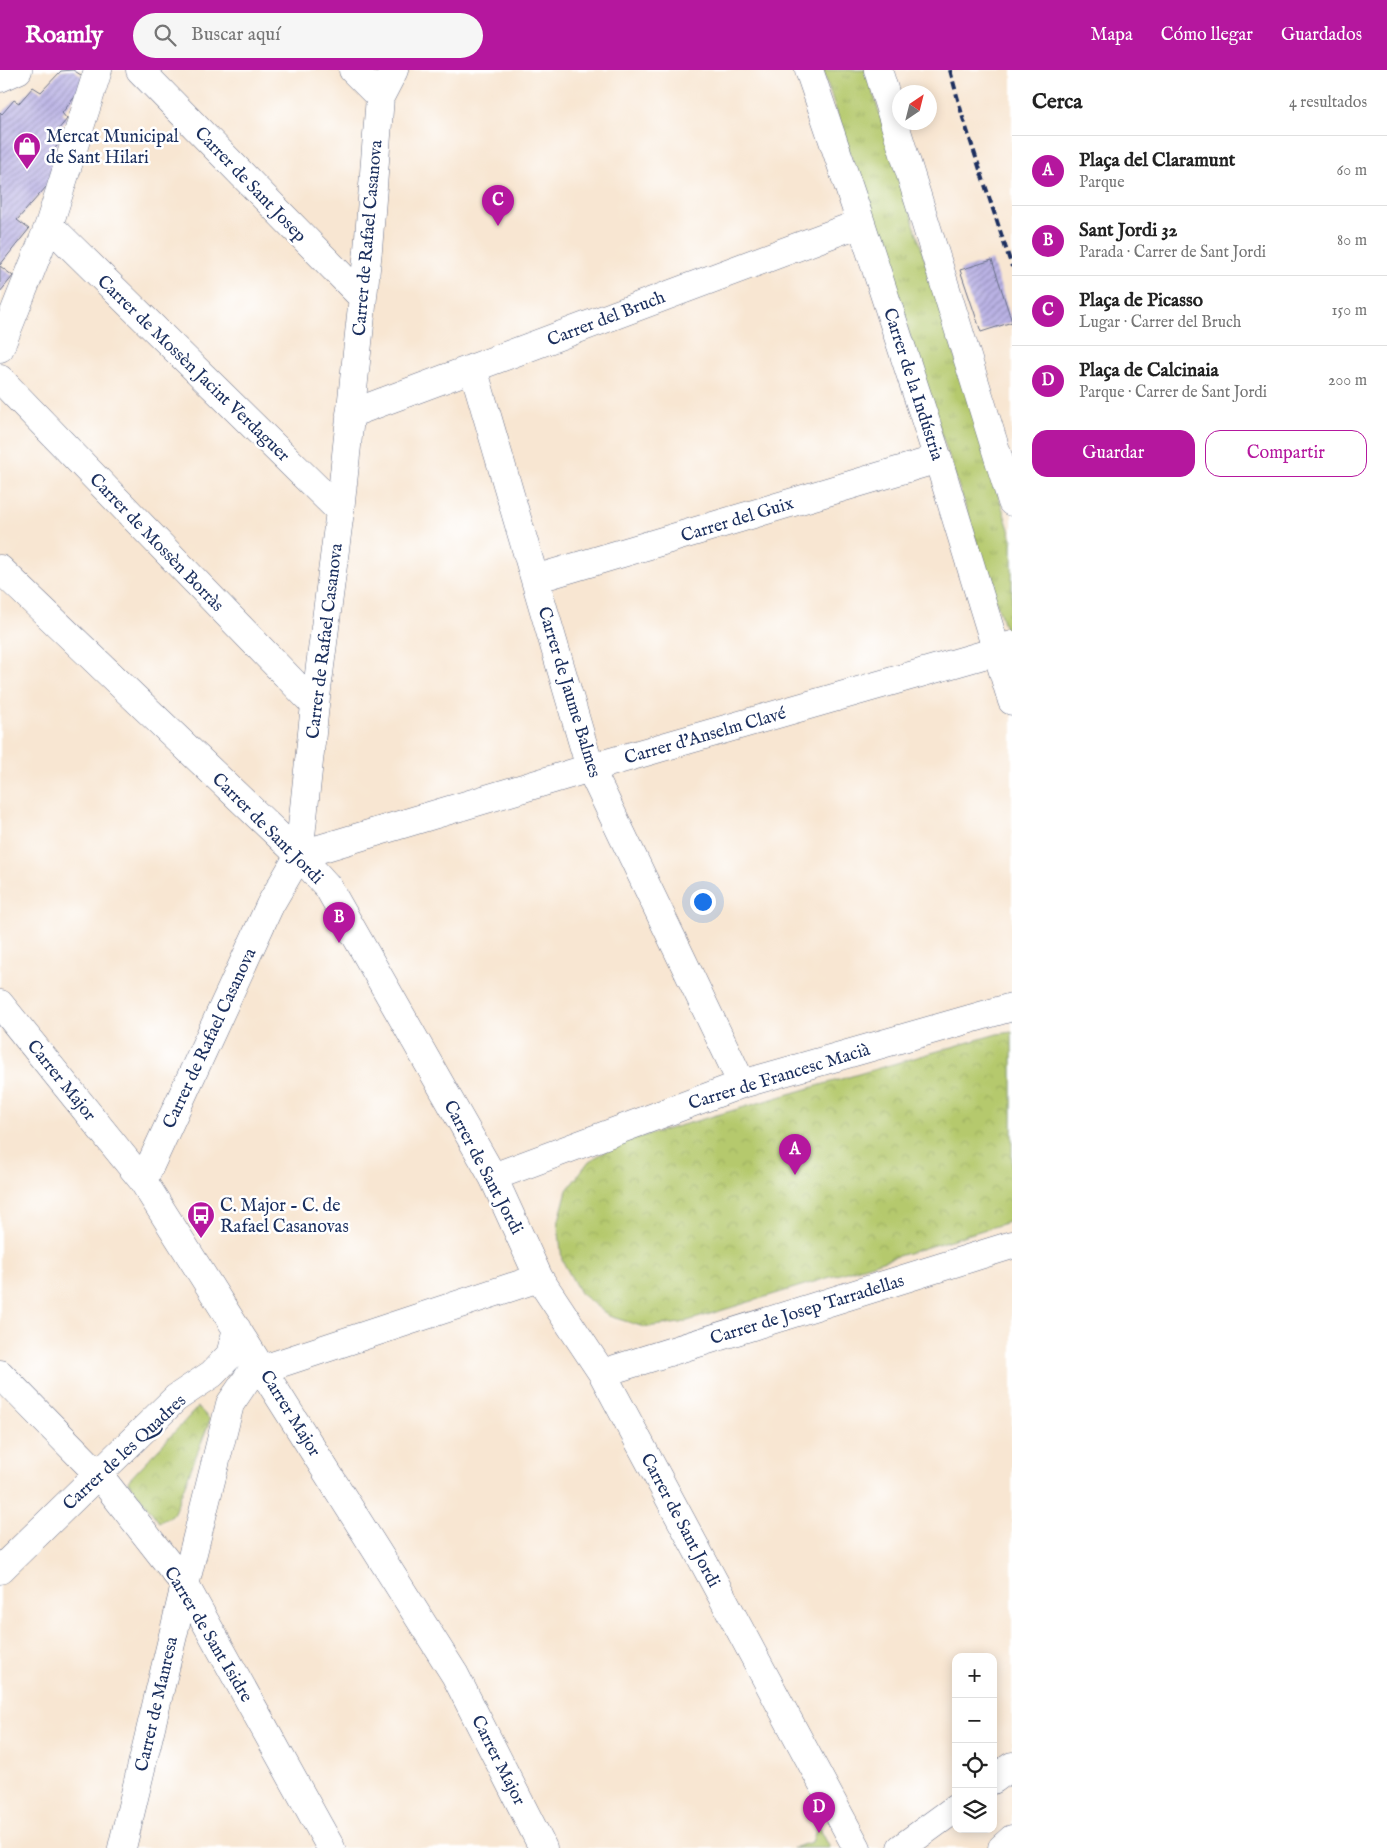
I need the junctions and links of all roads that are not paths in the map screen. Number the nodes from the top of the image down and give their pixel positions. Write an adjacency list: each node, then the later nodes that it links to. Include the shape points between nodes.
1 (18, 70): 8 (street)
2 (98, 70): 11 (street)
3 (140, 70): 12 (street, Carrer de Sant Josep)
4 (353, 70): 9 (street)
5 (394, 70): 9 (street, Carrer de Rafael Casanova)
6 (809, 70): 10 (street, Carrer de la Indústria)
7 (878, 70): 18 (street)
8 (0, 78)
9 (380, 97): 12 (street, Carrer de Rafael Casanova)
10 (861, 222): 14 (street, Carrer del Bruch); 17 (street, Carrer de la Indústria)
11 (48, 225): 13 (street); 19 (street, Carrer de Mossèn Jacint Verdaguer)
12 (362, 297): 16 (street, Carrer de Rafael Casanova)
13 (0, 348)
14 (473, 368): 16 (street, Carrer del Bruch); 21 (street, Carrer de Jaume Balmes)
15 (0, 379): 24 (street, Carrer de Mossèn Borràs)
16 (350, 414): 19 (street, Carrer de Rafael Casanova)
17 (938, 459): 21 (street, Carrer del Guix); 22 (street, Carrer de la Indústria)
18 (1012, 502)
19 (340, 511): 24 (street, Carrer de Rafael Casanova)
20 (0, 570): 26 (street, Carrer de Sant Jordi)
21 (535, 579): 25 (street, Carrer de Jaume Balmes)
22 (1005, 648): 23 (street, Carrer de la Indústria); 25 (street, Carrer d'Anselm Clavé)
23 (1012, 701)
24 (315, 705): 26 (street, Carrer de Rafael Casanova)
25 (590, 768): 26 (street, Carrer d'Anselm Clavé); 29 (street, Carrer de Jaume Balmes)
26 (299, 855): 30 (street, Carrer de Sant Jordi, via 328,887); 31 (street, Carrer de Rafael Casanova, via 270,905)
27 (0, 1004): 31 (street, Carrer Major)
28 (1012, 1007): 29 (street, Carrer de Francesc Macià)
29 (742, 1084): 30 (street, Carrer de Francesc Macià)
30 (493, 1177): 33 (street, Carrer de Sant Jordi)
31 (143, 1181): 34 (street, Carrer Major)
32 (1012, 1246): 36 (street, Carrer de Josep Tarradellas)
33 (539, 1278): 35 (street); 36 (street, Carrer de Sant Jordi)
34 (237, 1328): 35 (street, Carrer Major); 38 (street, Carrer de les Quadres, via 230,1355 212,1374)
35 (260, 1366): 39 (street, Carrer de Manresa); 49 (street, Carrer Major, via 455,1675)
36 (602, 1373): 50 (street, Carrer de Sant Jordi)
37 (0, 1374): 40 (street, Carrer de Sant Isidre)
38 (176, 1398): 39 (street, via 211,1393); 40 (street, Carrer de les Quadres)
39 (230, 1404): 42 (street, Carrer de Manresa)
40 (99, 1475): 41 (street, Carrer de les Quadres); 42 (street, Carrer de Sant Isidre)
41 (0, 1570)
42 (184, 1585): 47 (street, Carrer de Manresa); 48 (street, Carrer de Sant Isidre)
43 (1012, 1766): 44 (street)
44 (997, 1777)
45 (952, 1811): 51 (street)
46 (1012, 1839): 52 (street)
47 (122, 1848)
48 (331, 1848)
49 (543, 1848)
50 (857, 1848)
51 (901, 1848)
52 (1002, 1848)

